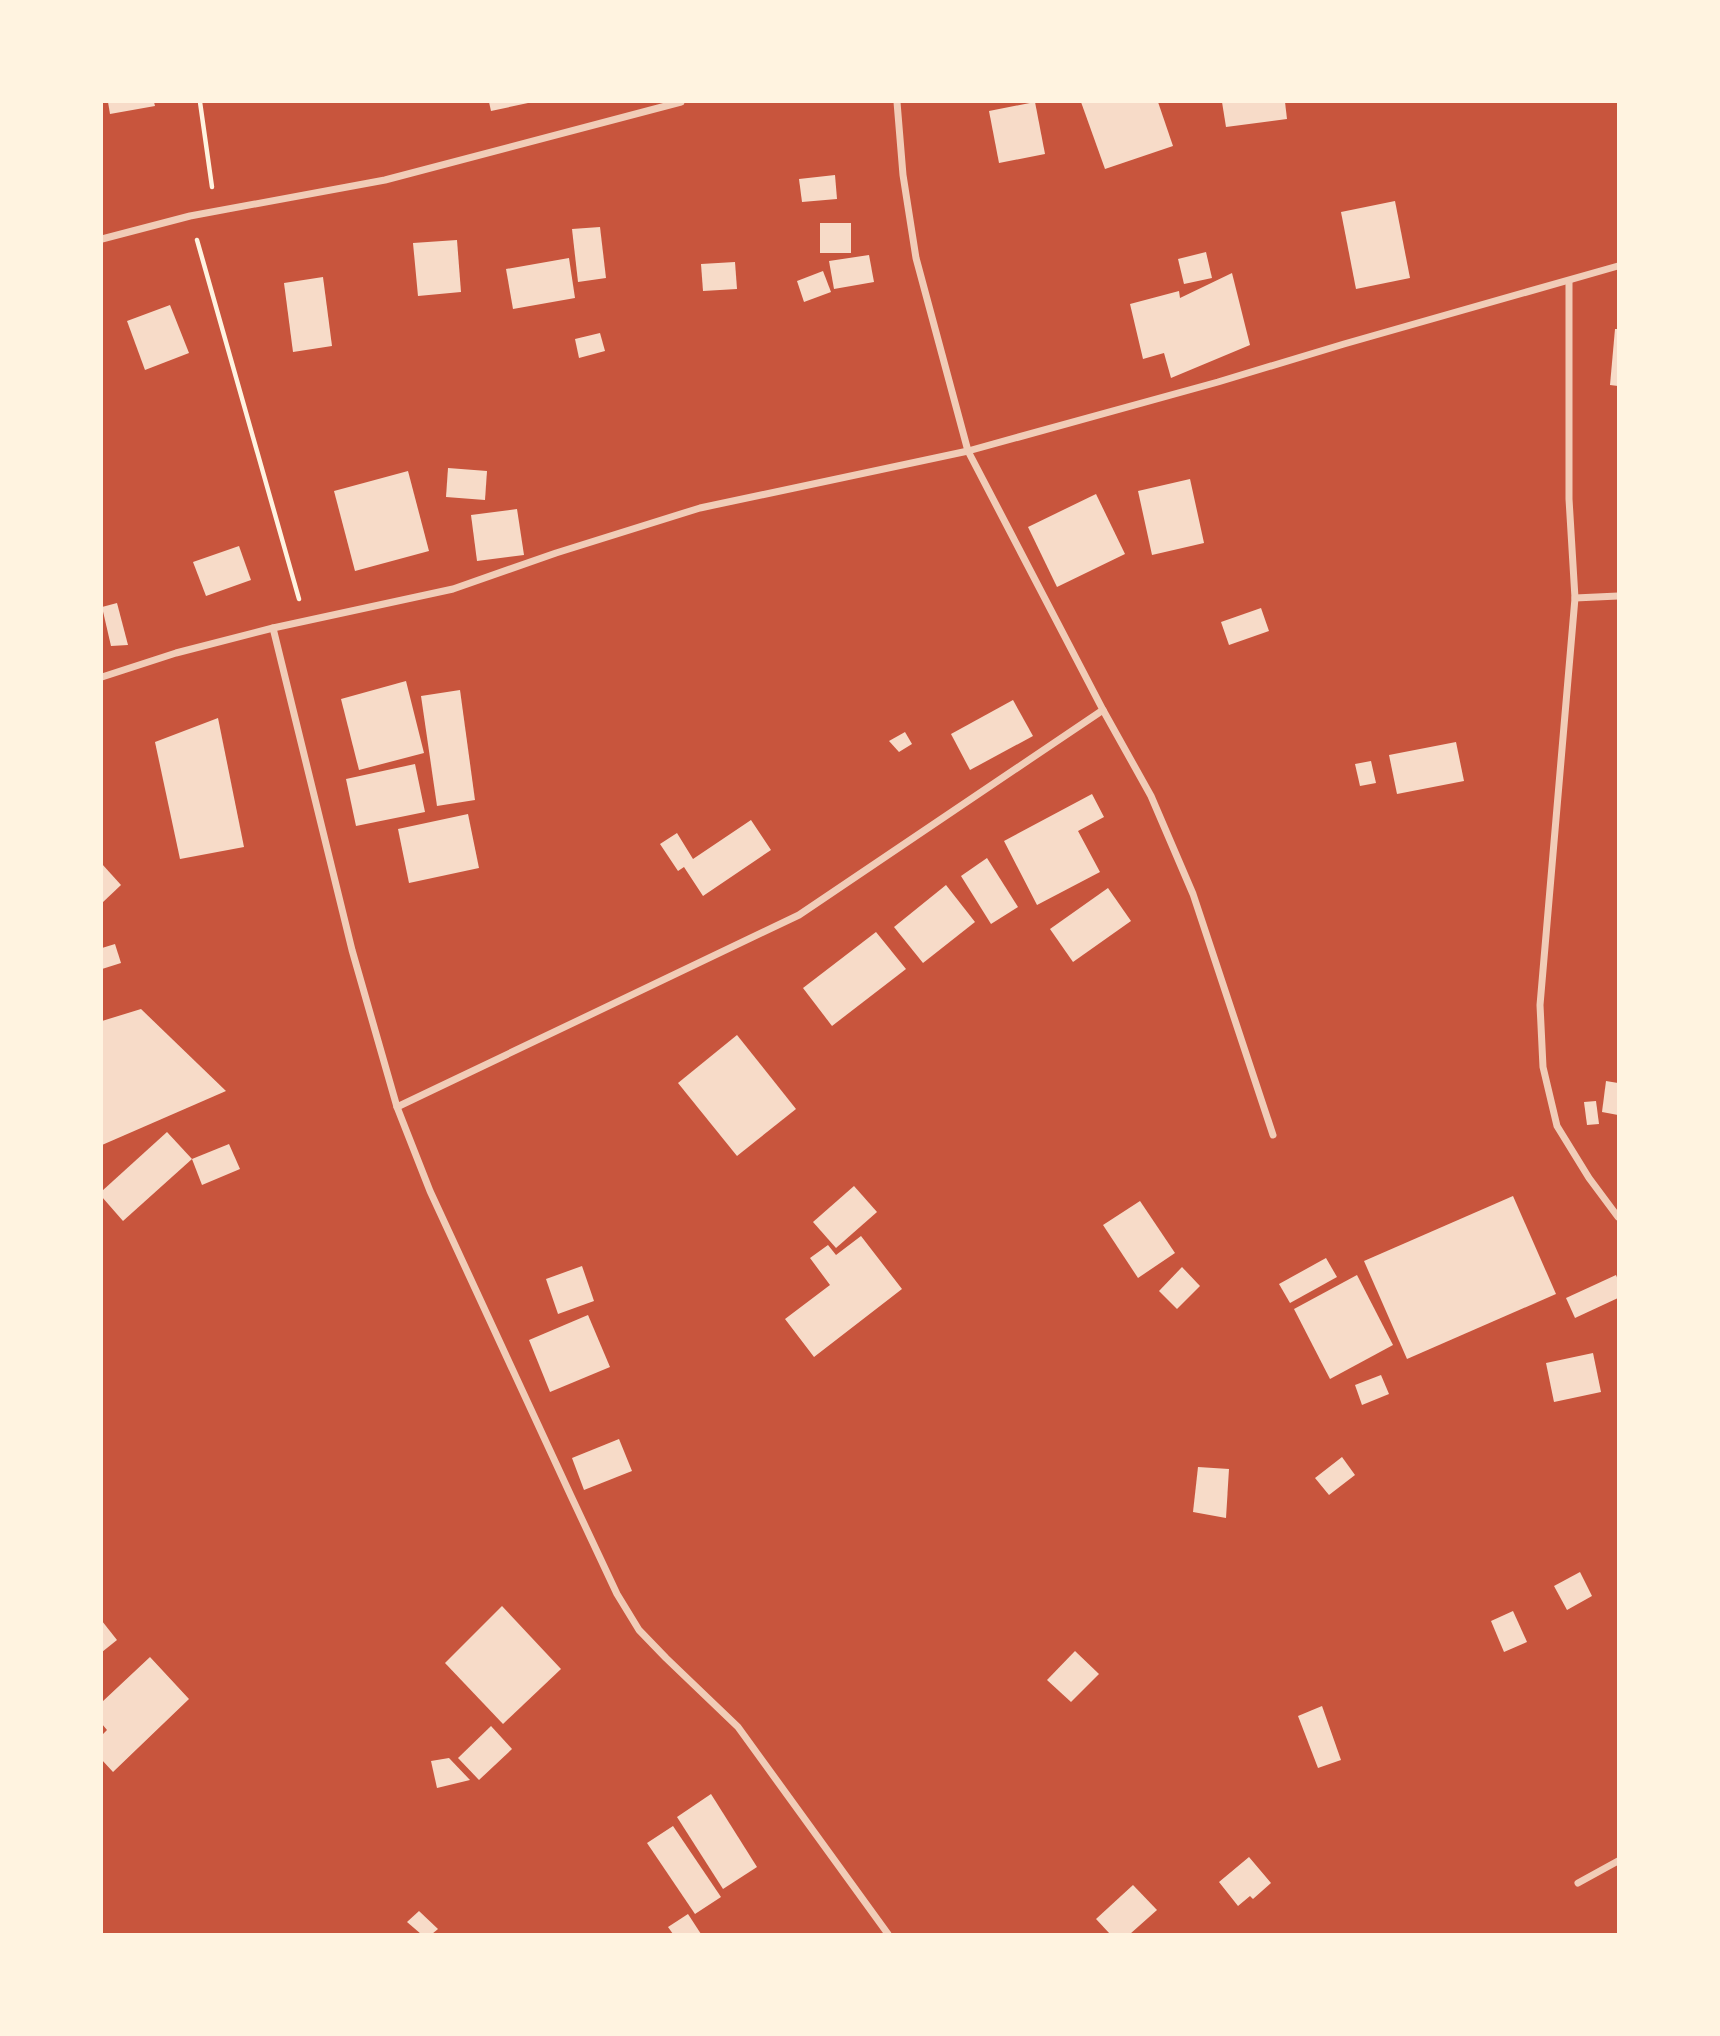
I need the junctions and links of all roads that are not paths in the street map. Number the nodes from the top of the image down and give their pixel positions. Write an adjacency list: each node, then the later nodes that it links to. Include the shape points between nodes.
1 (681, 102): 3 (street, via 385,180 190,216)
2 (897, 102): 6 (street, via 916,258)
3 (102, 239)
4 (1619, 266): 5 (street)
5 (1569, 281): 6 (street); 8 (street, via 1569,499)
6 (968, 451): 9 (street, via 700,508 453,589); 11 (street)
7 (1619, 596): 8 (street)
8 (1575, 598): 14 (street, via 1540,1005 1544,1067 1557,1126)
9 (273, 628): 10 (street); 12 (street, via 352,950)
10 (102, 677)
11 (1103, 710): 12 (street, via 799,915); 13 (street, via 1151,796 1193,894)
12 (397, 1107): 17 (street, via 430,1191 617,1594 639,1630 738,1727)
13 (1273, 1135)
14 (1619, 1217)
15 (1619, 1861): 16 (street)
16 (1578, 1883)
17 (888, 1934)

